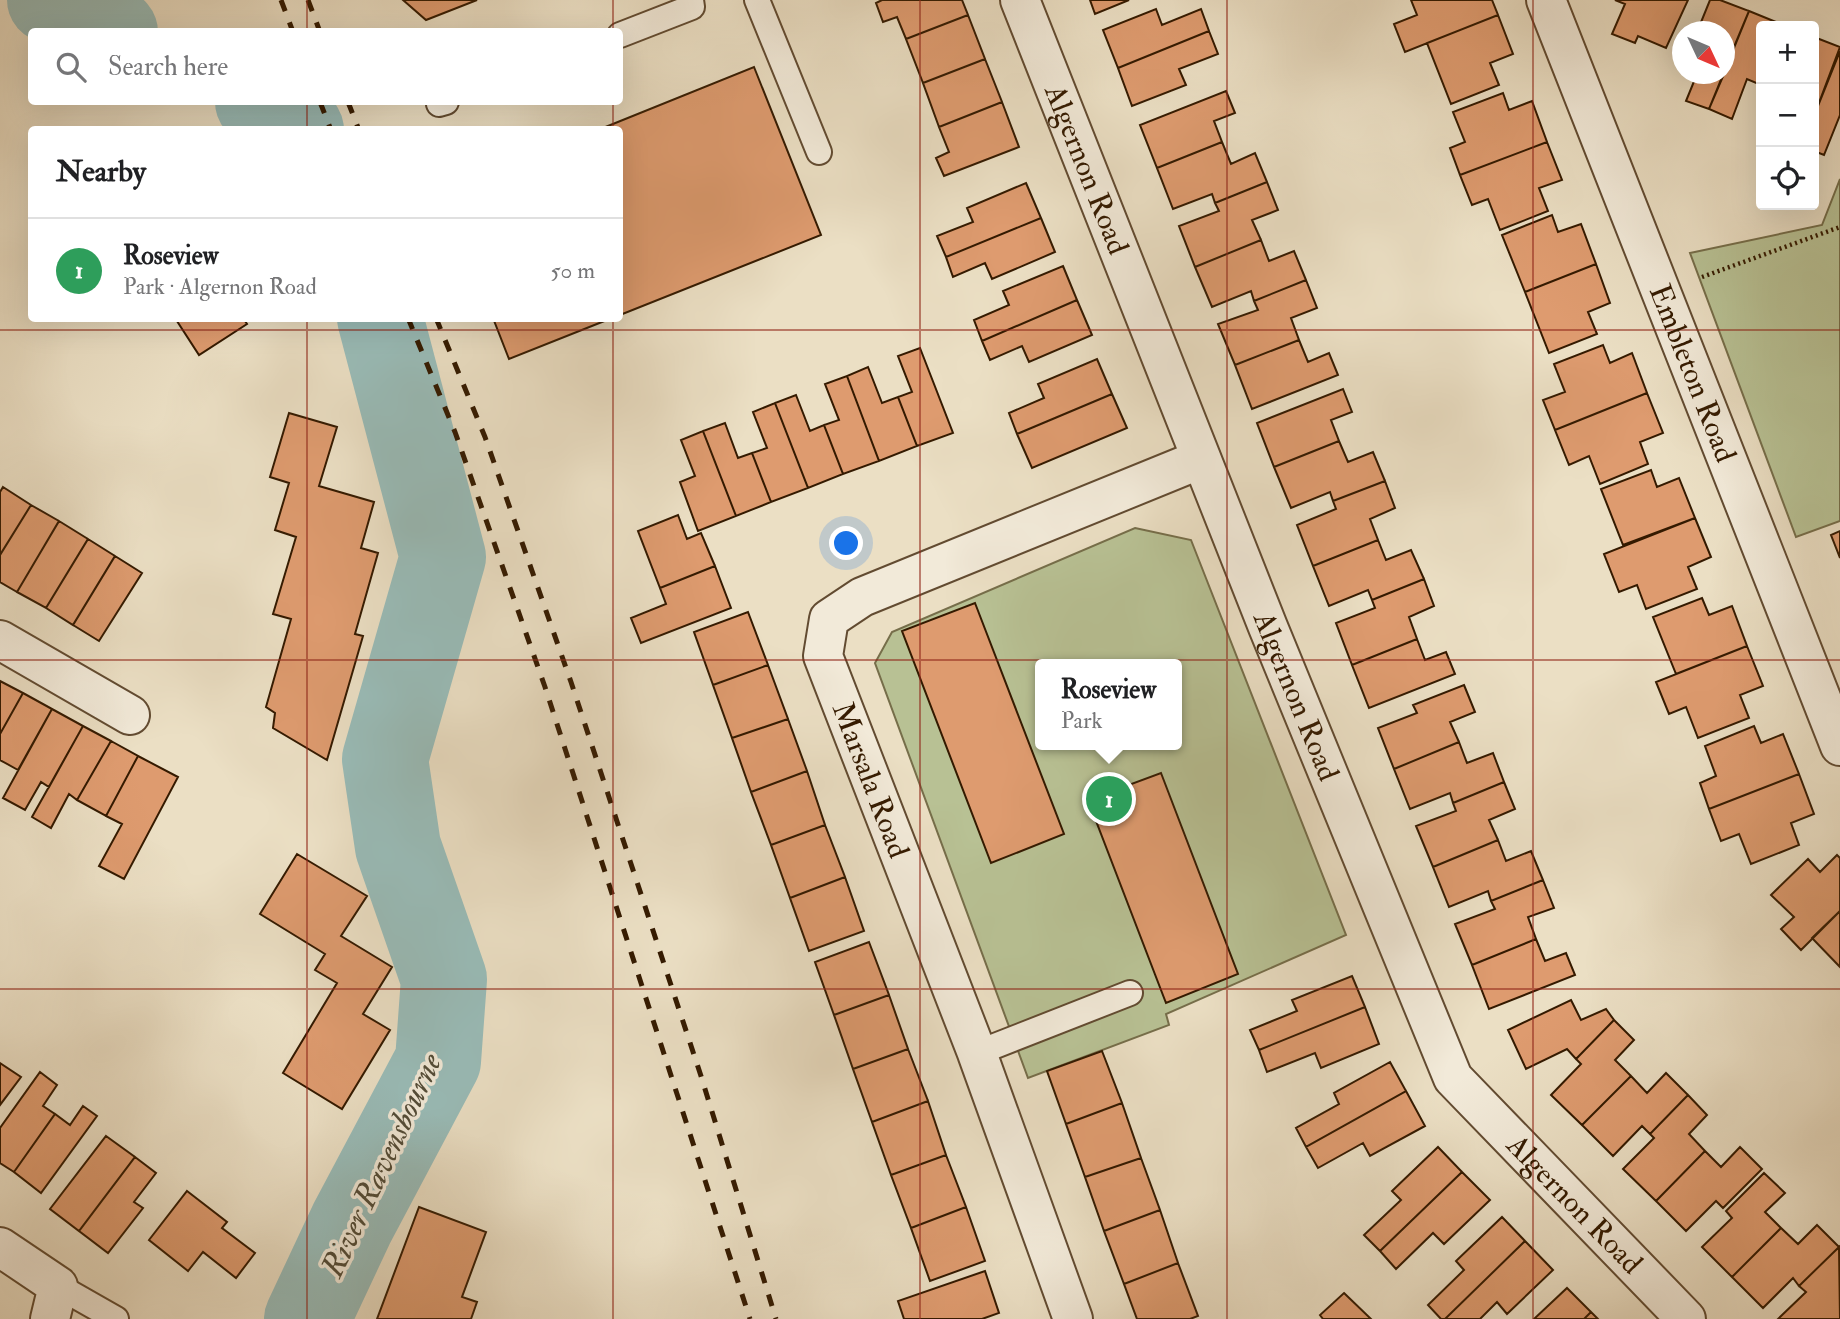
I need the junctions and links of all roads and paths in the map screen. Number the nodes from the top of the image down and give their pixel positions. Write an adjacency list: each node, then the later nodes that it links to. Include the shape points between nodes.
1 (691, 0): 5 (lane, via 692,7)
2 (757, 0): 6 (lane)
3 (1020, 0): 9 (street, Algernon Road)
4 (1546, 0): 8 (street, Embleton Road)
5 (623, 34)
6 (819, 152)
7 (1840, 227): 8 (path)
8 (1662, 292): 12 (street, Embleton Road)
9 (1201, 460): 14 (street, Marsala Road, via 862,597 829,619 823,656); 19 (street, Algernon Road, via 1453,1078)
10 (0, 640): 11 (street)
11 (130, 715)
12 (1840, 746)
13 (1130, 993): 14 (lane)
14 (977, 1053): 18 (street, Marsala Road)
15 (0, 1247): 16 (street)
16 (54, 1302): 17 (lane)
17 (116, 1319)
18 (1073, 1319)
19 (1686, 1319)

